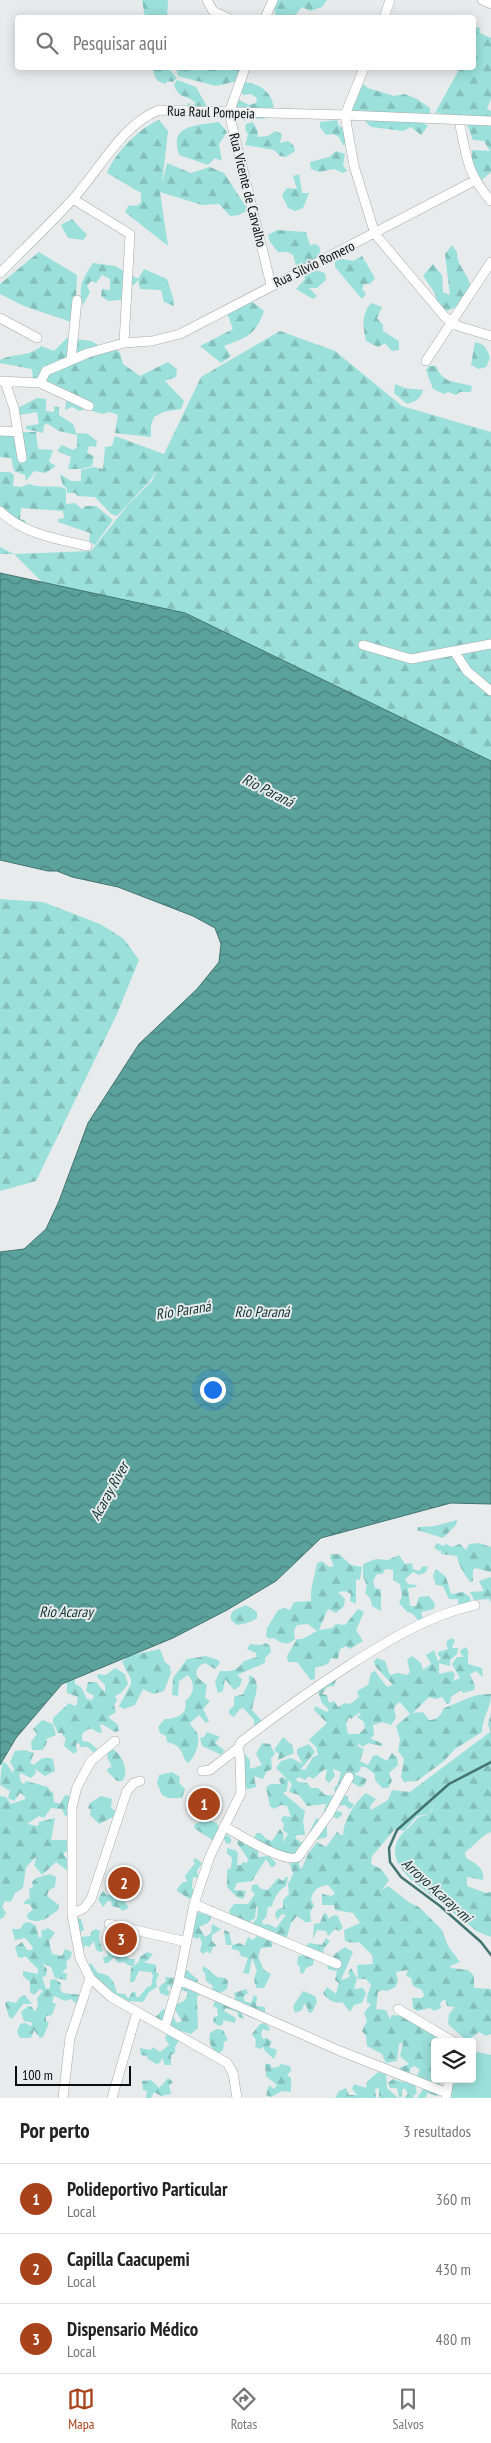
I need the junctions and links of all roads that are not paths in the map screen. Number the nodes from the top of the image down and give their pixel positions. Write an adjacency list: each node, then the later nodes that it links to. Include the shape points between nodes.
1 (207, 0): 6 (street, via 213,11)
2 (273, 0): 7 (street)
3 (390, 0): 8 (street)
4 (482, 0): 5 (street)
5 (491, 4)
6 (222, 15)
7 (266, 15)
8 (385, 15)
9 (244, 70): 11 (street)
10 (363, 70): 12 (street)
11 (229, 113): 12 (street, Rua Raul Pompeia); 16 (street, Rua Raul Pompeia, via 159,110 147,115 125,135); 21 (street, Rua Vicente de Carvalho)
12 (345, 115): 13 (street, Rua Raul Pompeia); 18 (street, via 354,166)
13 (459, 121): 14 (street, Rua Raul Pompeia); 15 (street)
14 (491, 121)
15 (474, 181): 17 (street); 18 (street, Rua Silvio Romero)
16 (73, 199): 20 (street, Rua Raul Pompeia); 27 (street, via 130,234)
17 (491, 201)
18 (376, 234): 21 (street, Rua Silvio Romero); 24 (street)
19 (491, 262): 24 (street)
20 (0, 273)
21 (271, 285): 27 (street, Rua Silvio Romero, via 180,334)
22 (77, 300): 28 (street)
23 (0, 318): 26 (street)
24 (452, 323): 25 (street); 29 (street)
25 (491, 336)
26 (37, 338)
27 (124, 343): 28 (street, Rua Silvio Romero)
28 (71, 360): 31 (street, Rua Silvio Romero, via 46,371)
29 (426, 361)
30 (3, 382): 31 (street); 34 (street, via 14,408)
31 (40, 383): 32 (street)
32 (89, 406)
33 (0, 431): 34 (street)
34 (18, 432): 35 (street)
35 (22, 458)
36 (0, 510): 37 (street, via 16,524 30,530)
37 (87, 546)
38 (491, 644): 40 (street)
39 (363, 645): 40 (street, via 411,659)
40 (454, 651): 41 (street, via 467,671)
41 (491, 691)
42 (475, 1605): 44 (street, via 418,1623 397,1635 291,1703 241,1742)
43 (115, 1740): 50 (street, via 91,1761 77,1787 72,1807)
44 (238, 1748): 45 (street, via 210,1770); 48 (street, via 241,1793)
45 (202, 1771)
46 (349, 1777): 48 (street, via 322,1825 294,1860 282,1857)
47 (140, 1781): 50 (street, via 134,1783 128,1792 91,1900)
48 (224, 1826): 49 (street)
49 (194, 1904): 52 (street); 53 (street)
50 (72, 1914): 54 (street, via 80,1958)
51 (109, 1924): 52 (street)
52 (186, 1942): 55 (street)
53 (337, 1964)
54 (90, 1978): 57 (street, via 111,1997); 62 (street, via 70,2038)
55 (179, 1980): 58 (street); 61 (street)
56 (398, 2009): 59 (street)
57 (137, 2012): 58 (street); 63 (street)
58 (164, 2027): 64 (street, via 230,2067)
59 (447, 2038)
60 (448, 2083): 61 (street)
61 (446, 2096)
62 (63, 2098)
63 (112, 2098)
64 (237, 2098)

